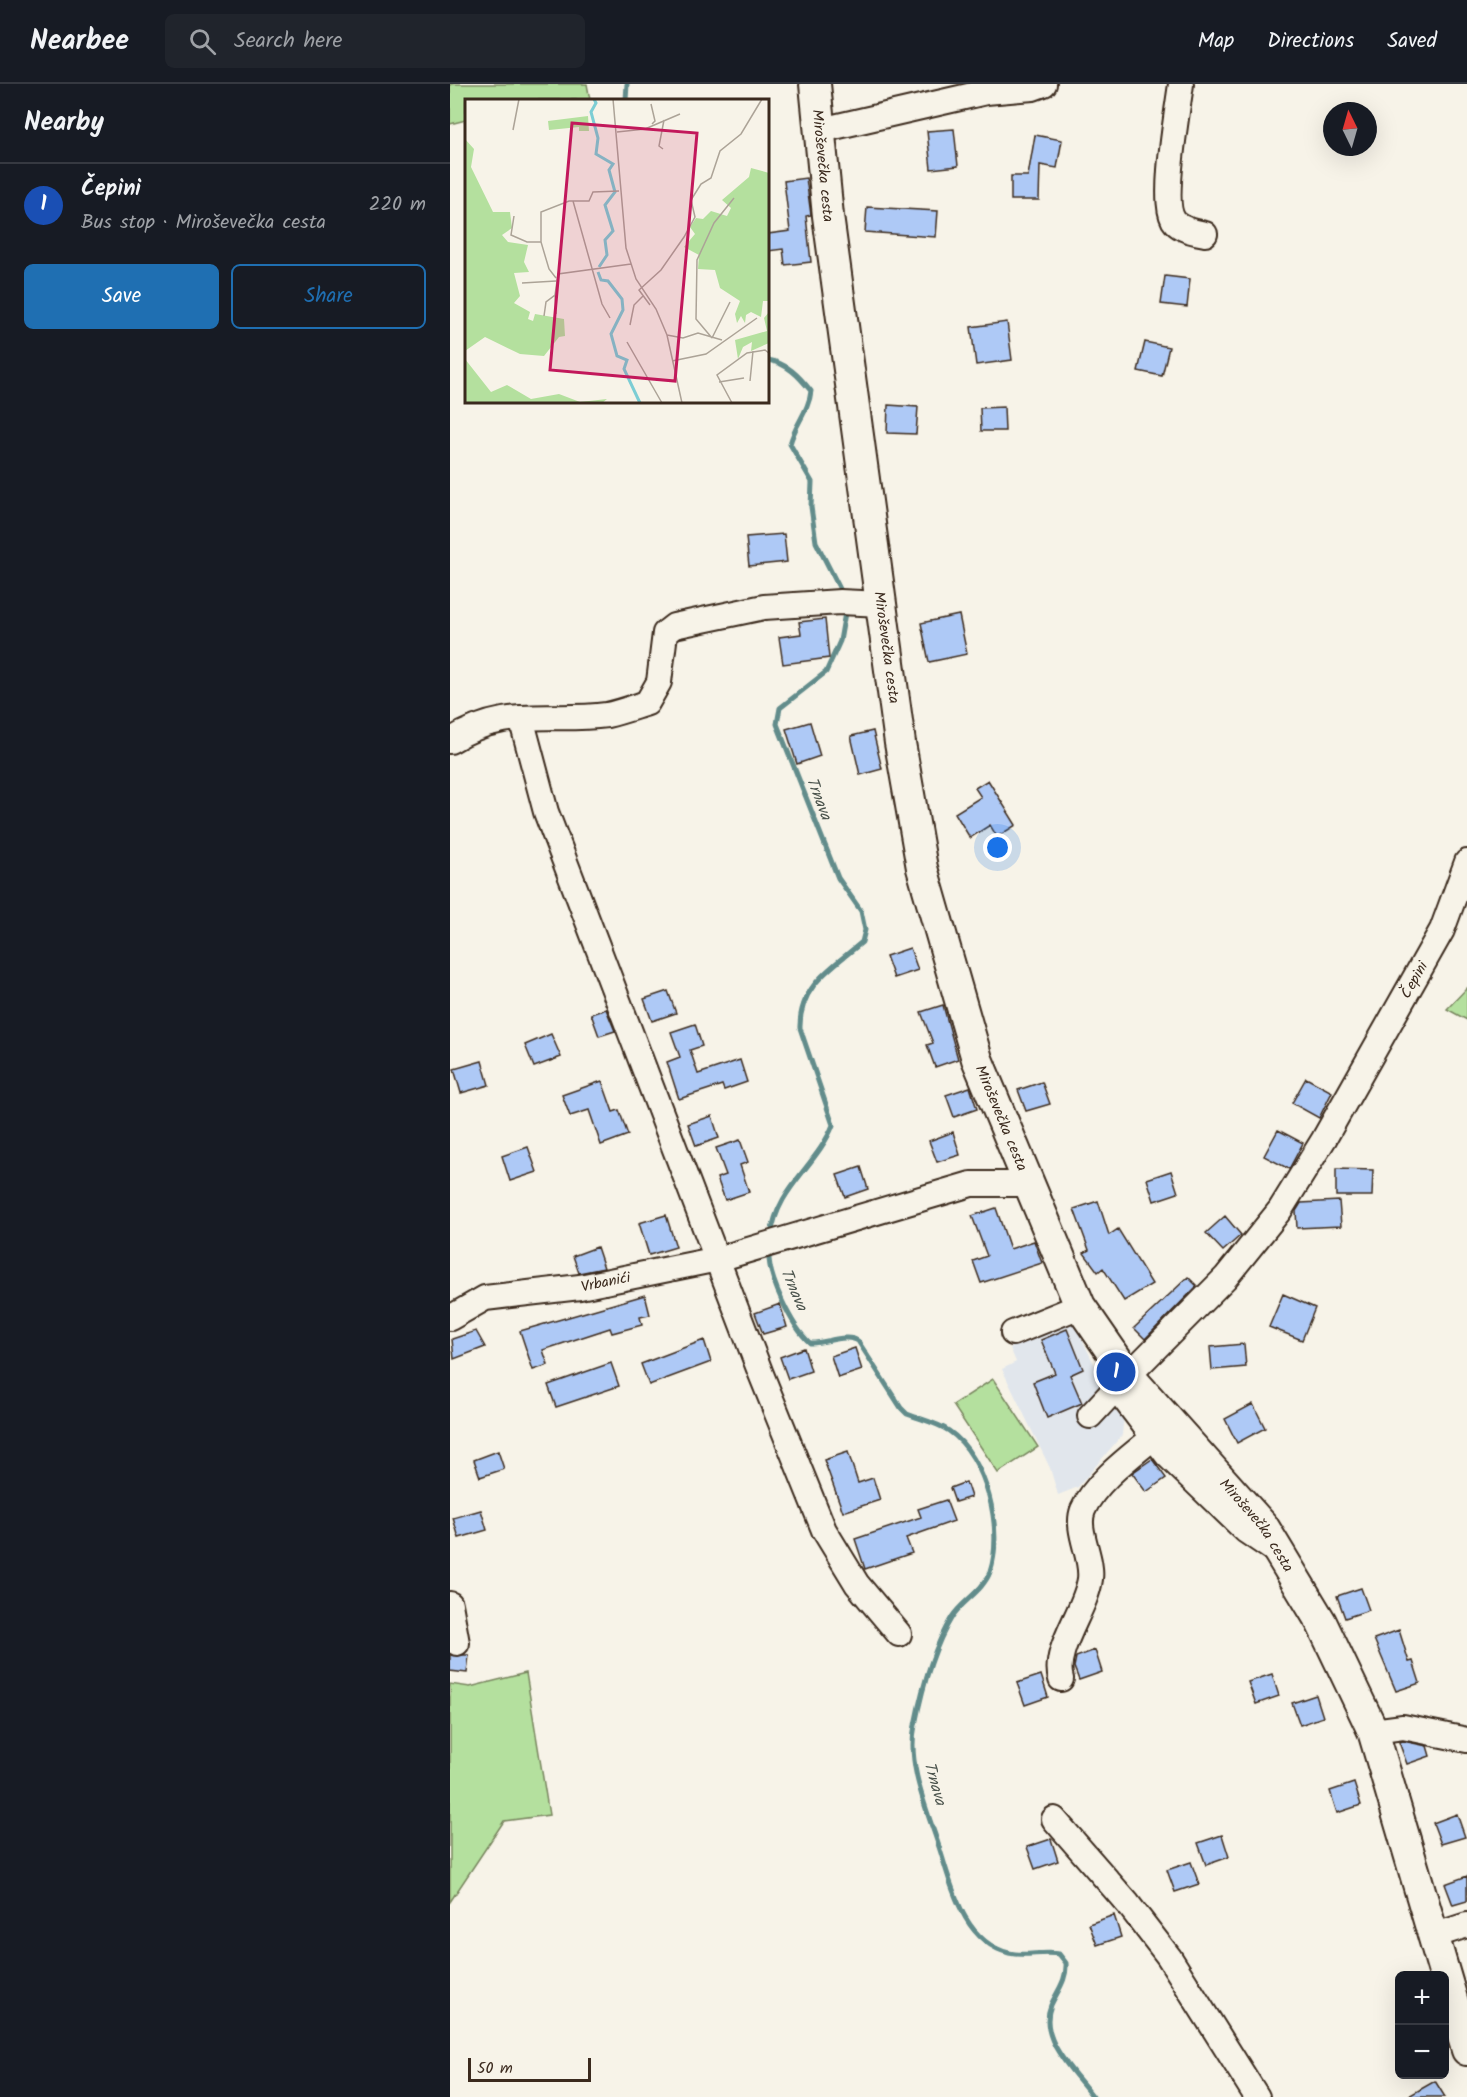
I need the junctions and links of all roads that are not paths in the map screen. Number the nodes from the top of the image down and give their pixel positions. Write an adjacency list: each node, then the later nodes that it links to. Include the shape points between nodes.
1 (815, 84): 5 (main road, Miroševečka cesta)
2 (1044, 84): 4 (street, via 1033,88)
3 (1181, 84): 6 (street, via 1170,210 1173,221)
4 (1017, 86): 5 (street)
5 (821, 130): 7 (main road, Miroševečka cesta, via 828,216)
6 (1204, 234)
7 (882, 604): 8 (street, via 764,607 674,626 665,633 659,682 647,703 606,715); 11 (main road, Miroševečka cesta, via 900,743 922,868 977,1059)
8 (521, 718): 9 (street, via 487,722); 12 (street, via 546,812)
9 (450, 741)
10 (1467, 862): 16 (street, Čepini, via 1443,930 1280,1210 1226,1277)
11 (1028, 1184): 12 (street, Vrbanići, via 971,1184); 13 (main road, Miroševečka cesta)
12 (718, 1258): 14 (street, Vrbanići, via 580,1287 485,1298); 21 (street, via 824,1530 857,1584)
13 (1080, 1306): 15 (street); 16 (main road, Miroševečka cesta)
14 (450, 1318)
15 (1013, 1333)
16 (1121, 1381): 17 (street, Čepini); 18 (street); 19 (main road, Miroševečka cesta, via 1263,1526)
17 (1090, 1416)
18 (1154, 1437): 19 (street, via 1167,1455 1246,1531); 23 (street, via 1118,1467 1083,1511 1091,1577 1059,1660)
19 (1281, 1555): 24 (main road, Miroševečka cesta, via 1322,1622)
20 (450, 1604): 22 (street)
21 (899, 1634)
22 (457, 1642)
23 (1061, 1679)
24 (1372, 1731): 25 (street, via 1403,1726); 28 (main road, Miroševečka cesta)
25 (1467, 1740)
26 (1054, 1819): 30 (street, via 1169,1957)
27 (1467, 1925): 28 (street)
28 (1433, 1936): 29 (main road, Miroševečka cesta)
29 (1467, 2050)
30 (1257, 2097)

